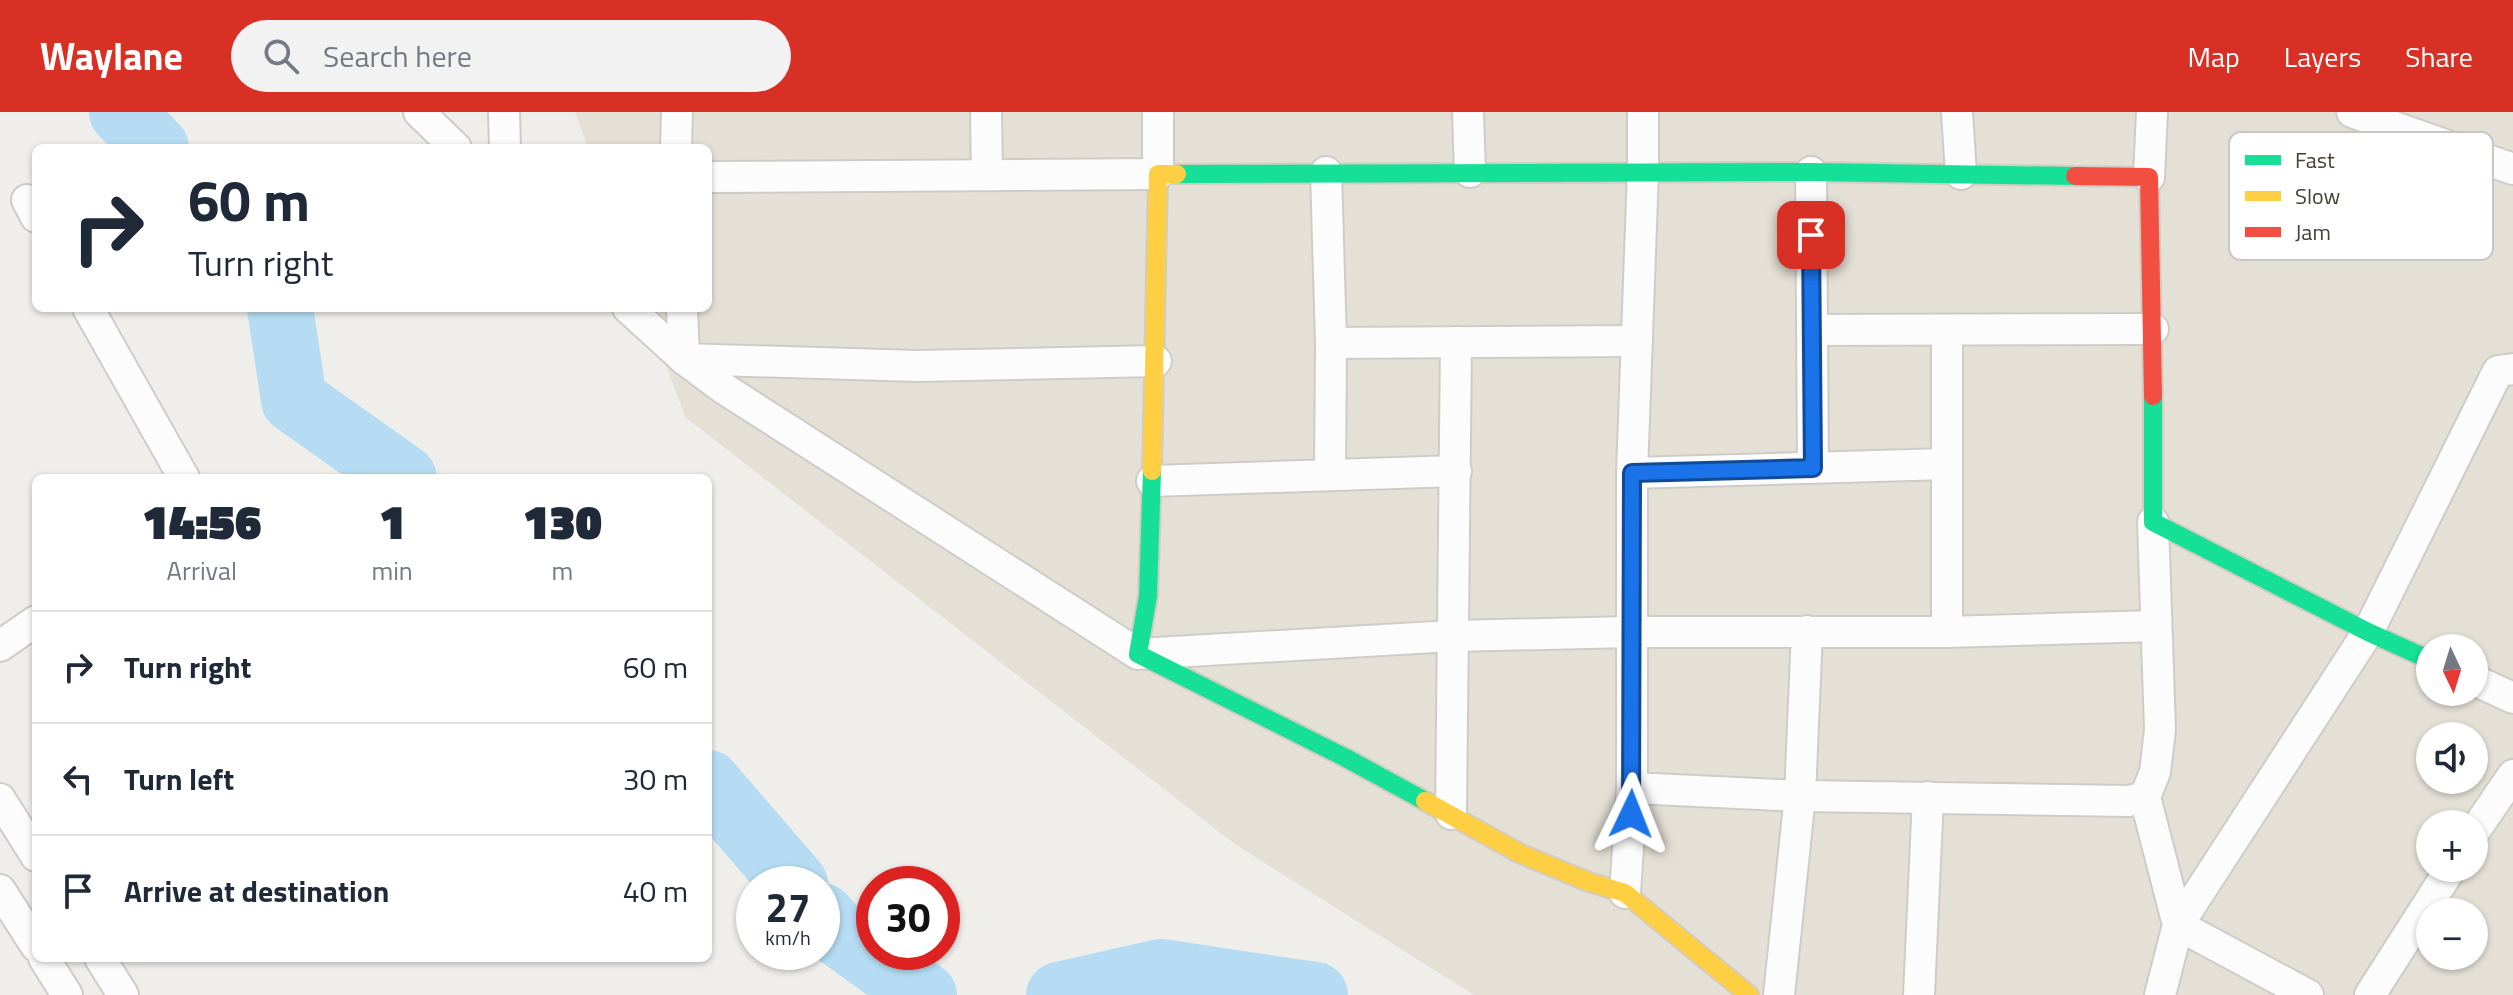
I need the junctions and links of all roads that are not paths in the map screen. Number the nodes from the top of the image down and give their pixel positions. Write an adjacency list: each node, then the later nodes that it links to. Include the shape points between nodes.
1 (419, 112): 12 (street)
2 (504, 112): 13 (street)
3 (677, 112): 14 (street)
4 (986, 112): 23 (street)
5 (1158, 112): 21 (street)
6 (1468, 112): 19 (street)
7 (1643, 112): 17 (street)
8 (1957, 112): 22 (street)
9 (2152, 112): 25 (street)
10 (2352, 112): 11 (street)
11 (2408, 132)
12 (452, 144)
13 (505, 144)
14 (676, 144)
15 (2493, 162): 16 (street)
16 (2513, 169)
17 (1643, 171): 19 (street); 20 (street); 32 (street)
18 (1326, 172): 19 (street); 21 (street); 34 (street)
19 (1470, 172)
20 (1811, 172): 22 (street); 30 (street)
21 (1158, 174): 23 (street); 36 (street)
22 (1961, 174): 25 (street)
23 (987, 175): 24 (street)
24 (712, 177)
25 (2149, 177): 29 (street)
26 (90, 312): 42 (street)
27 (632, 312): 35 (street)
28 (682, 312): 35 (street)
29 (2153, 329): 31 (street); 45 (street)
30 (1812, 330): 31 (street); 39 (street)
31 (1947, 330): 38 (street)
32 (1637, 341): 33 (street); 41 (street)
33 (1456, 342): 34 (street); 40 (street)
34 (1331, 343): 43 (street)
35 (684, 359): 36 (street, via 917,366); 54 (street)
36 (1156, 361): 44 (street)
37 (2513, 369): 51 (street, via 2498,371)
38 (1947, 464): 39 (street); 50 (street)
39 (1813, 468): 41 (street)
40 (1456, 471): 43 (street); 52 (street)
41 (1632, 473): 49 (street)
42 (182, 474)
43 (1330, 475): 44 (street)
44 (1152, 481): 54 (street, via 1148,596)
45 (2153, 522): 47 (street); 51 (street)
46 (32, 624): 53 (street)
47 (2155, 626): 50 (street); 62 (street, via 2160,730 2155,772)
48 (1807, 631): 49 (street); 50 (street); 60 (street)
49 (1631, 632): 52 (street); 59 (street)
50 (1947, 632)
51 (2368, 632): 55 (street); 70 (street)
52 (1453, 636): 54 (street); 65 (street)
53 (0, 646)
54 (1138, 654): 65 (street)
55 (2416, 654)
56 (2488, 686): 57 (street)
57 (2513, 698)
58 (2513, 775): 64 (street)
59 (1632, 788): 60 (street); 69 (street)
60 (1800, 796): 61 (street); 77 (street)
61 (1928, 797): 62 (street); 78 (street)
62 (2145, 797): 70 (street)
63 (0, 799): 66 (street)
64 (2488, 812)
65 (1451, 814): 69 (street, via 1521,854)
66 (32, 850)
67 (2442, 882): 81 (street)
68 (0, 890): 71 (street)
69 (1625, 893): 76 (street)
70 (2178, 925): 79 (street); 80 (street)
71 (32, 940)
72 (46, 962): 74 (street)
73 (102, 962): 75 (street)
74 (67, 995)
75 (123, 995)
76 (1749, 995)
77 (1779, 995)
78 (1919, 995)
79 (2160, 995)
80 (2308, 995)
81 (2370, 995)

